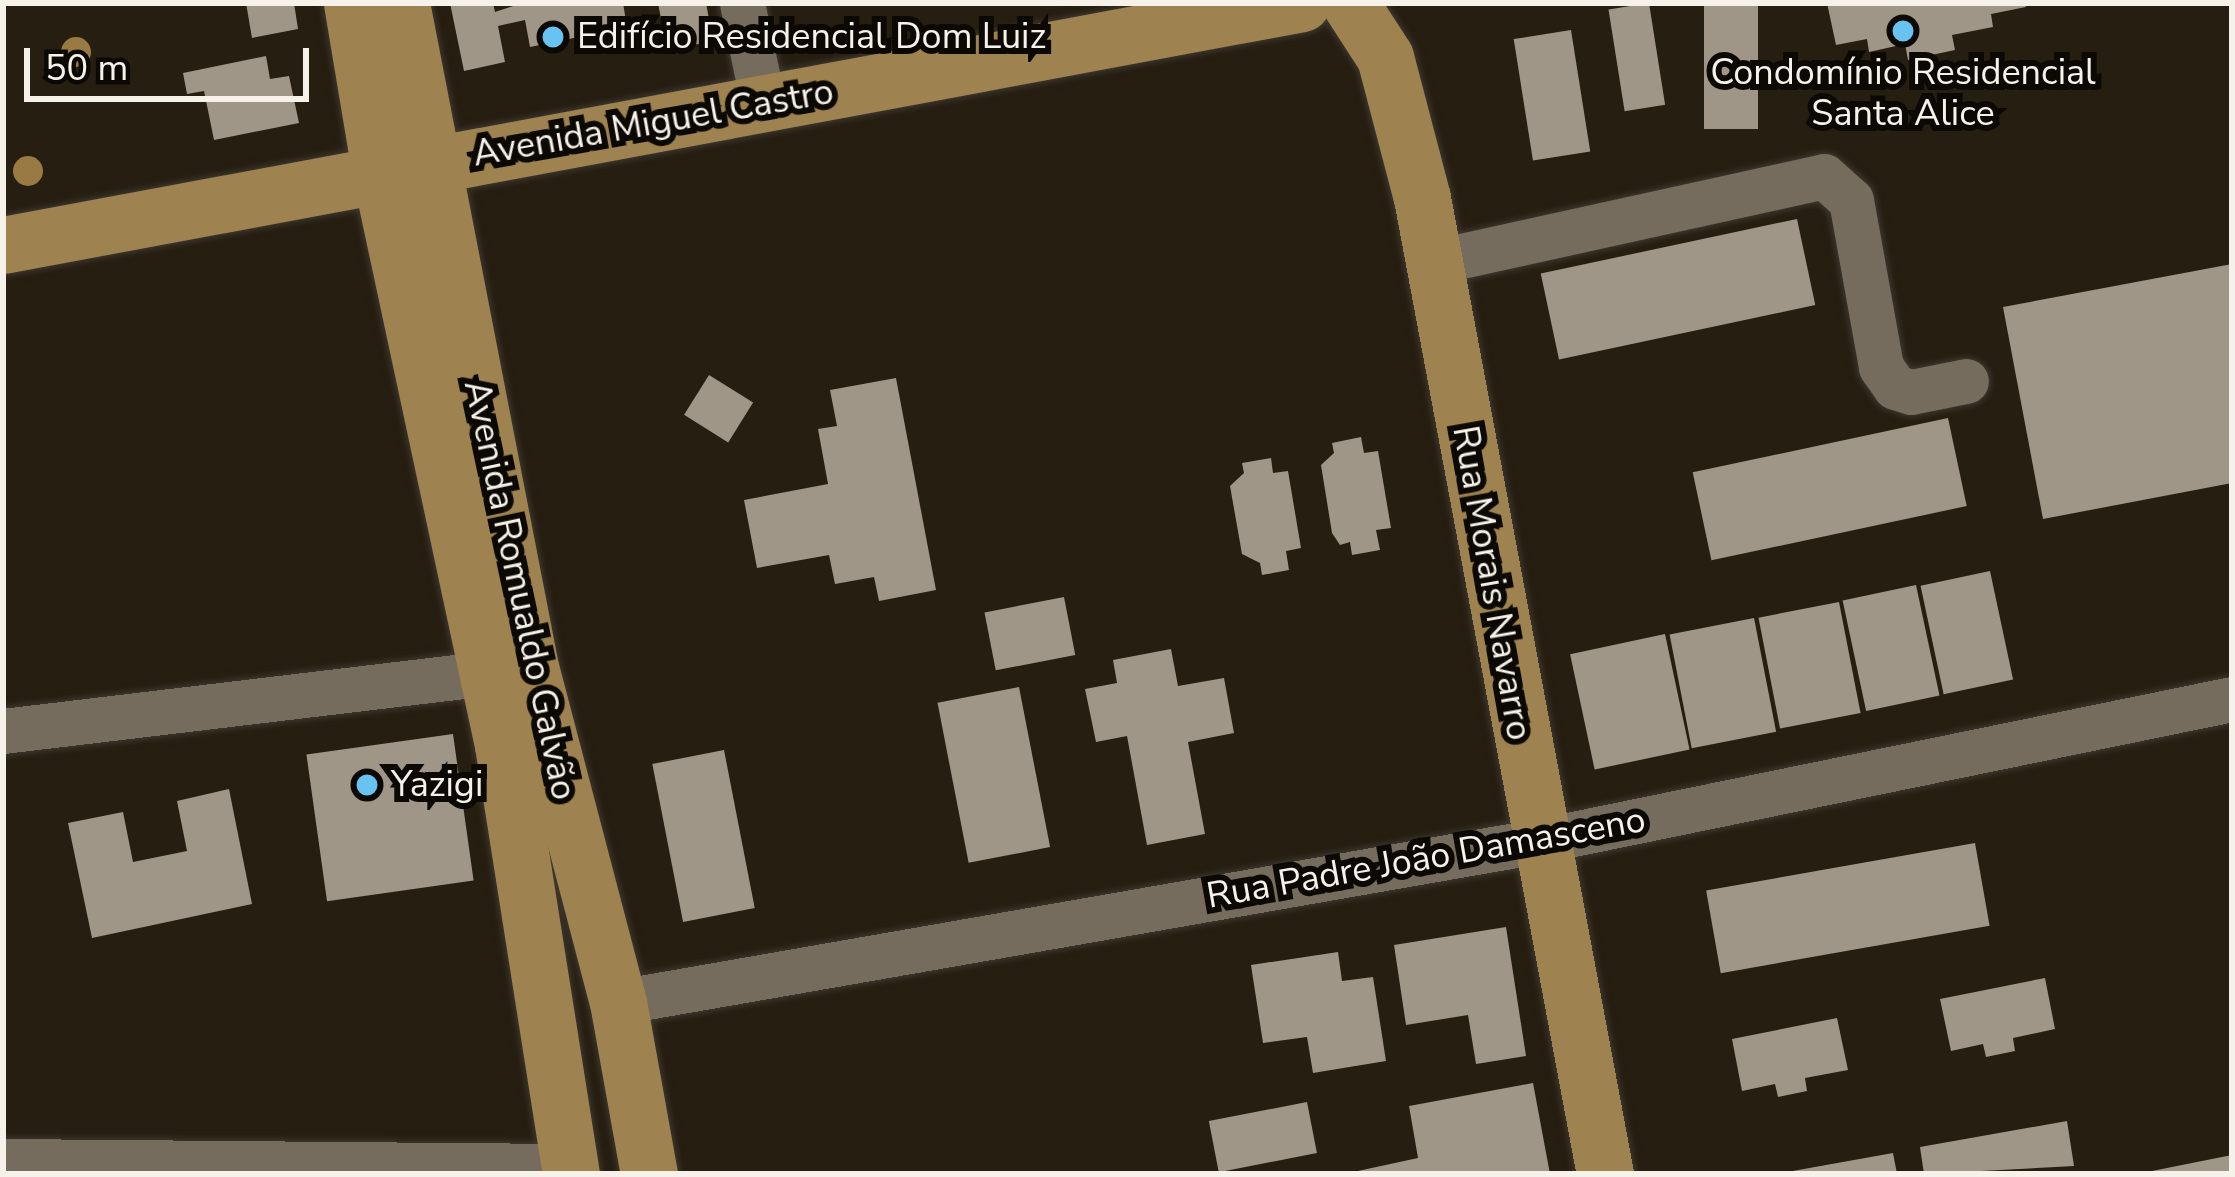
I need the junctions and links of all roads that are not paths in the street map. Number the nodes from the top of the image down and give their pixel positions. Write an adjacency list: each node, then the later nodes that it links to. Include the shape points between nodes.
1 (352, 3): 7 (main road, Avenida Romualdo Galvão)
2 (401, 3): 7 (main road, Avenida Romualdo Galvão)
3 (742, 3): 6 (street)
4 (1302, 3): 6 (main road, Avenida Miguel Castro)
5 (1350, 3): 9 (main road, Rua Morais Navarro, via 1385,57)
6 (763, 104): 7 (main road, Avenida Miguel Castro)
7 (406, 170): 8 (main road, Avenida Miguel Castro); 11 (main road, Avenida Romualdo Galvão)
8 (3, 245)
9 (1434, 262): 10 (street, via 1824,176 1851,200 1881,367 1895,387 1911,392); 15 (main road, Rua Morais Navarro)
10 (1966, 380)
11 (508, 672): 13 (street); 14 (main road, Avenida Romualdo Galvão); 16 (main road, Avenida Romualdo Galvão)
12 (2232, 699): 15 (street, Rua Padre João Damasceno)
13 (3, 731)
14 (502, 745): 17 (main road); 19 (main road, Avenida Romualdo Galvão)
15 (1539, 841): 16 (street, Rua Padre João Damasceno); 21 (main road, Rua Morais Navarro)
16 (618, 1002): 20 (main road, Avenida Romualdo Galvão)
17 (582, 1071)
18 (3, 1161): 19 (street)
19 (570, 1170)
20 (649, 1174)
21 (1605, 1174)

